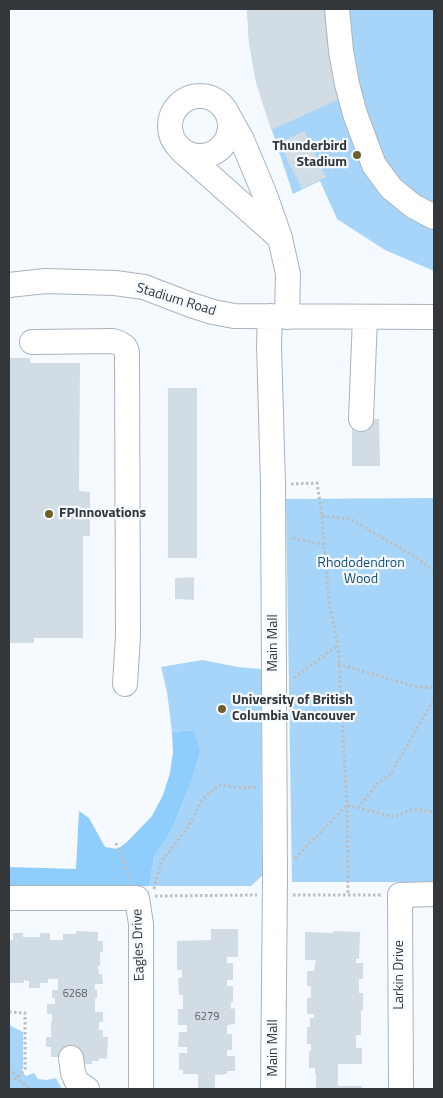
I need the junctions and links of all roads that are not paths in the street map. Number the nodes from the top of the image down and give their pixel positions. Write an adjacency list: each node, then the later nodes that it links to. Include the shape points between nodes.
1 (337, 9): 4 (street, via 347,84 374,165 391,188 413,206)
2 (228, 113): 3 (street, via 230,131 222,147 206,156); 3 (street, via 214,99 205,96 185,99 172,114 170,123 170,133); 5 (street, Main Mall, via 265,195)
3 (181, 150): 5 (street)
4 (434, 217)
5 (280, 238): 7 (street, Main Mall, via 288,274)
6 (9, 285): 7 (street, Stadium Road, via 45,281 114,283 144,287 213,312 234,316)
7 (279, 316): 8 (street, Stadium Road); 18 (street, Main Mall, via 269,345 275,878)
8 (365, 317): 9 (street, Stadium Road); 11 (street)
9 (434, 317)
10 (32, 342): 12 (street, via 113,340 120,342 127,352 128,636)
11 (361, 419)
12 (125, 684)
13 (434, 894): 19 (street, Larkin Drive, via 400,895)
14 (9, 898): 17 (street, Eagles Drive, via 144,897 141,924)
15 (71, 1058): 16 (street, via 77,1082)
16 (87, 1089)
17 (141, 1089)
18 (273, 1089)
19 (401, 1089)

